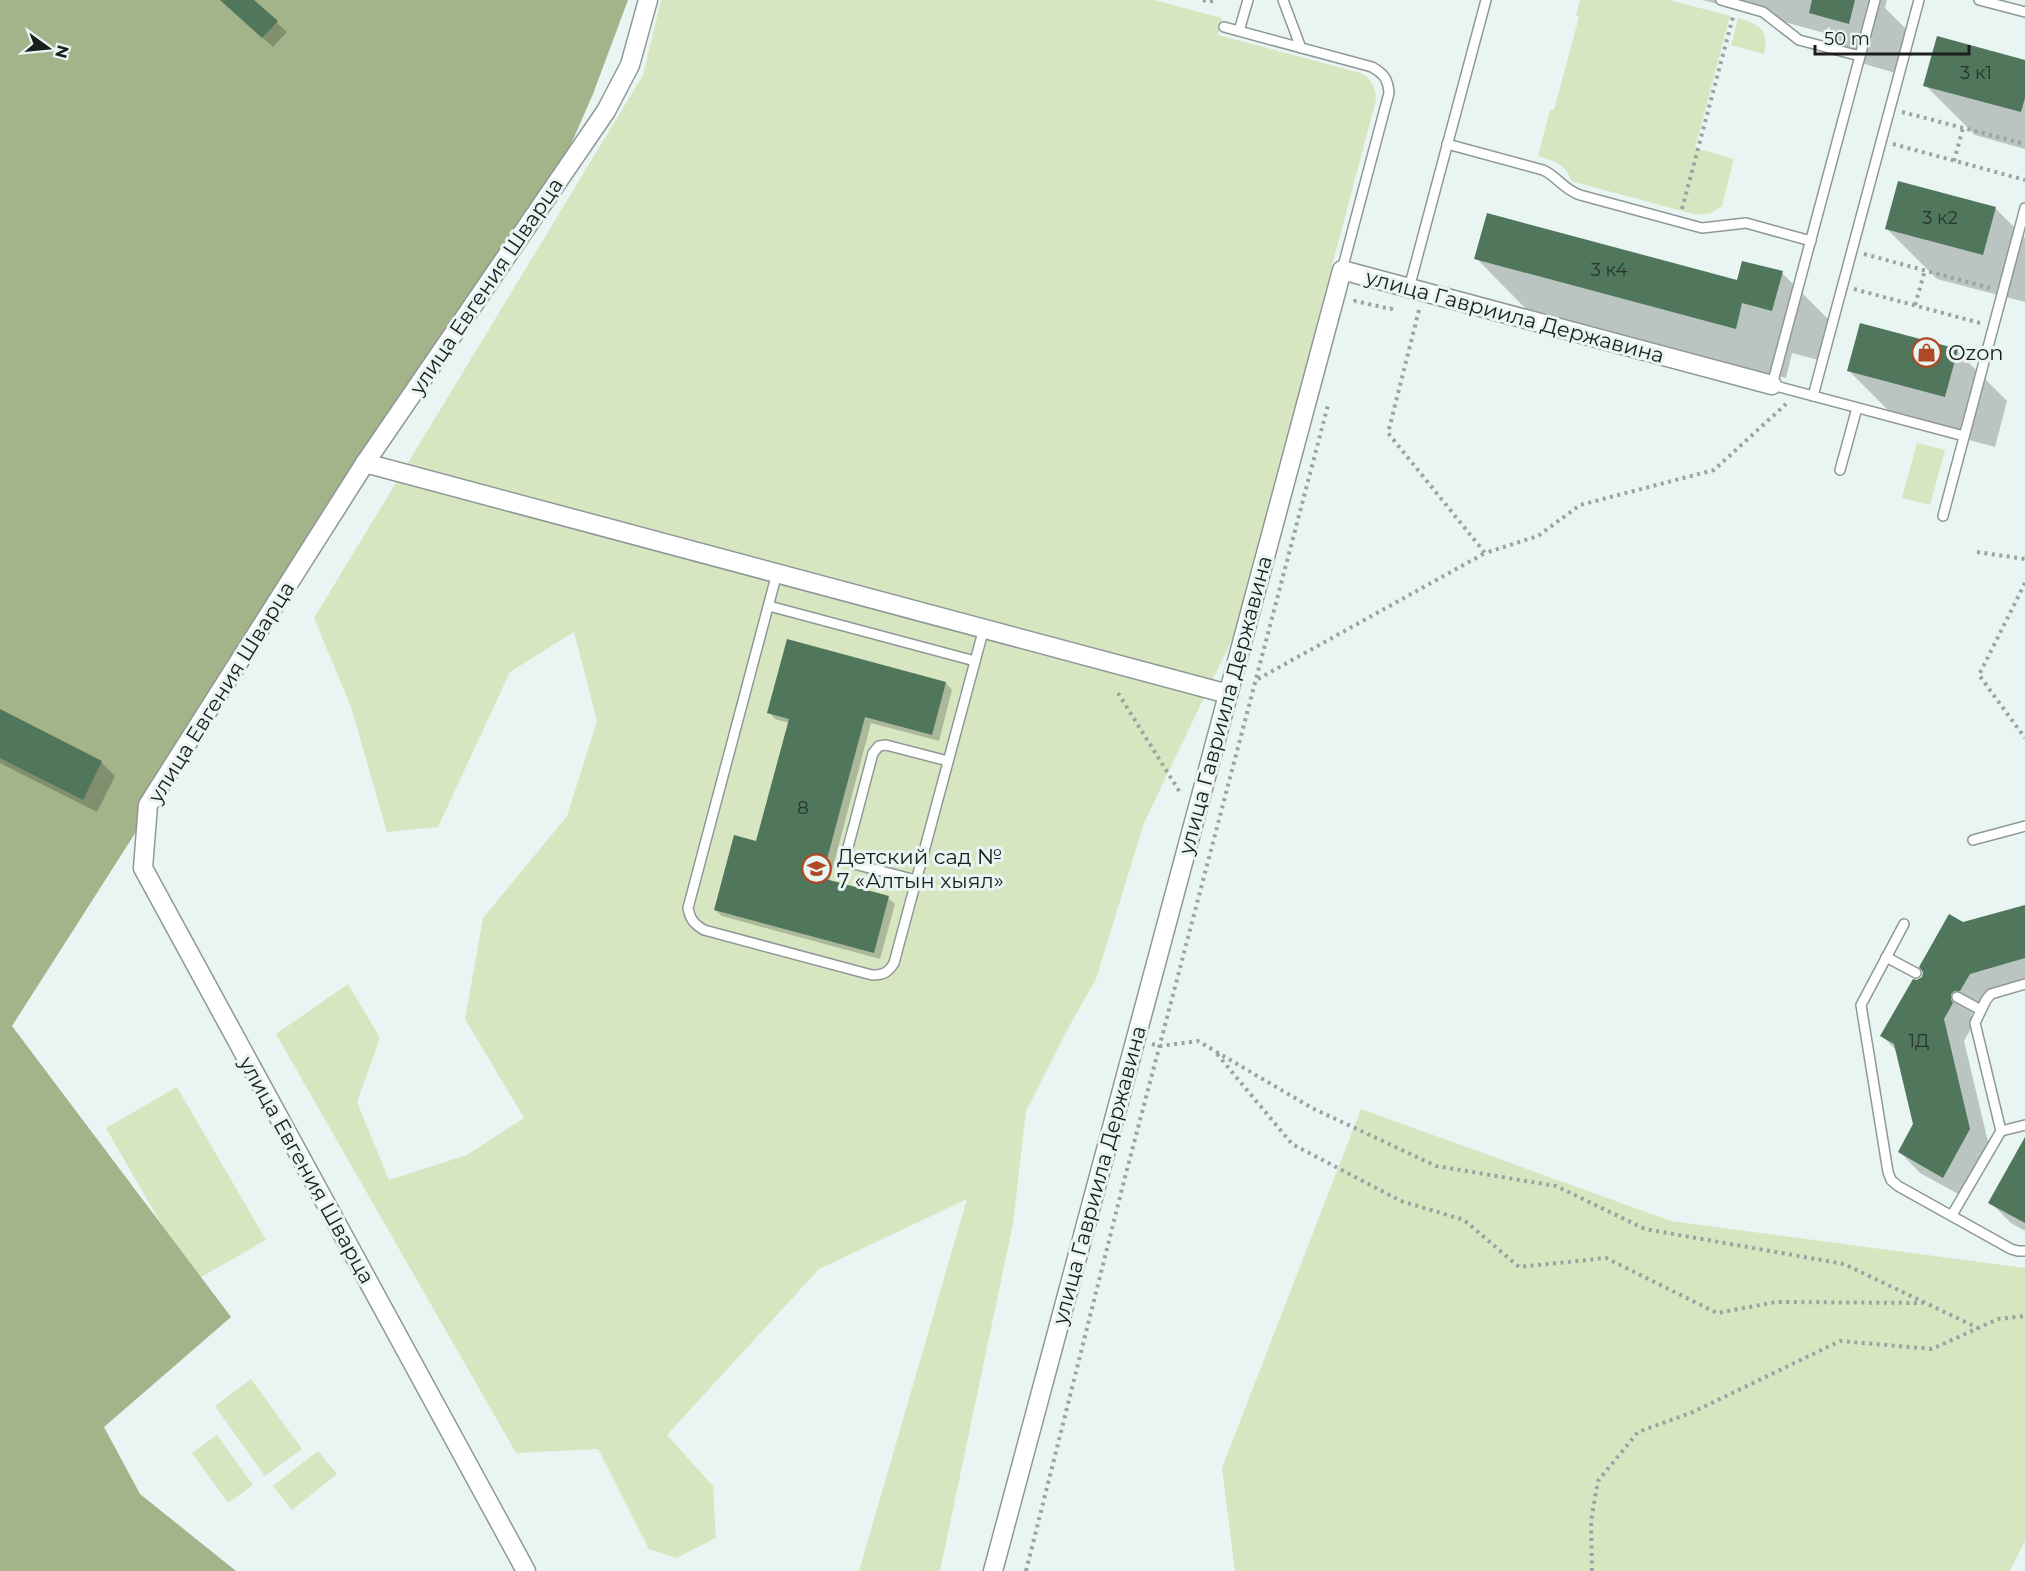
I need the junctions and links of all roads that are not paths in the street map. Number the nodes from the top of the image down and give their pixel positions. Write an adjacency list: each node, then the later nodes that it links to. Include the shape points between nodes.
1 (648, 0): 23 (street, улица Евгения Шварца, via 630,65 606,111)
2 (1248, 0): 11 (lane)
3 (1284, 0): 12 (lane)
4 (1486, 0): 14 (lane)
5 (1721, 0): 13 (lane, via 1767,14 1797,39)
6 (1875, 0): 13 (lane)
7 (1919, 0): 20 (lane)
8 (1979, 0): 9 (lane)
9 (2025, 12)
10 (1224, 27): 11 (lane)
11 (1239, 31): 12 (lane)
12 (1301, 48): 17 (lane, via 1372,67 1389,83)
13 (1860, 56): 16 (lane)
14 (1447, 144): 16 (lane, via 1543,170 1564,188 1580,195 1678,222 1708,228 1746,223); 18 (lane)
15 (2025, 208): 22 (lane)
16 (1811, 241): 19 (lane)
17 (1342, 270): 18 (street, улица Гавриила Державина); 30 (street, улица Гавриила Державина)
18 (1410, 288): 19 (street, улица Гавриила Державина)
19 (1772, 385): 20 (lane)
20 (1813, 396): 21 (lane)
21 (1857, 408): 22 (lane); 24 (lane)
22 (1964, 436): 25 (lane)
23 (365, 463): 26 (street); 45 (street, улица Евгения Шварца, via 148,805 144,868)
24 (1840, 470)
25 (1943, 516)
26 (777, 573): 27 (lane); 28 (street)
27 (769, 606): 29 (lane); 34 (lane, via 689,916 704,930 882,975 894,963)
28 (984, 628): 29 (lane); 30 (street)
29 (975, 661): 31 (lane)
30 (1228, 694): 46 (street, улица Гавриила Державина)
31 (948, 761): 34 (lane); 34 (lane, via 886,745 873,753 846,855 854,864)
32 (2025, 826): 33 (lane)
33 (1973, 840)
34 (916, 880)
35 (1904, 924): 36 (lane)
36 (1886, 957): 37 (lane); 43 (lane, via 1861,1005 1888,1172 1898,1186)
37 (1916, 974)
38 (2025, 984): 40 (lane, via 1991,994)
39 (1957, 997): 40 (lane)
40 (1981, 1010): 42 (lane, via 1975,1030)
41 (2025, 1125): 42 (lane)
42 (2001, 1131): 43 (lane)
43 (1952, 1215): 44 (lane, via 2011,1249)
44 (2025, 1251)
45 (526, 1571)
46 (993, 1571)

